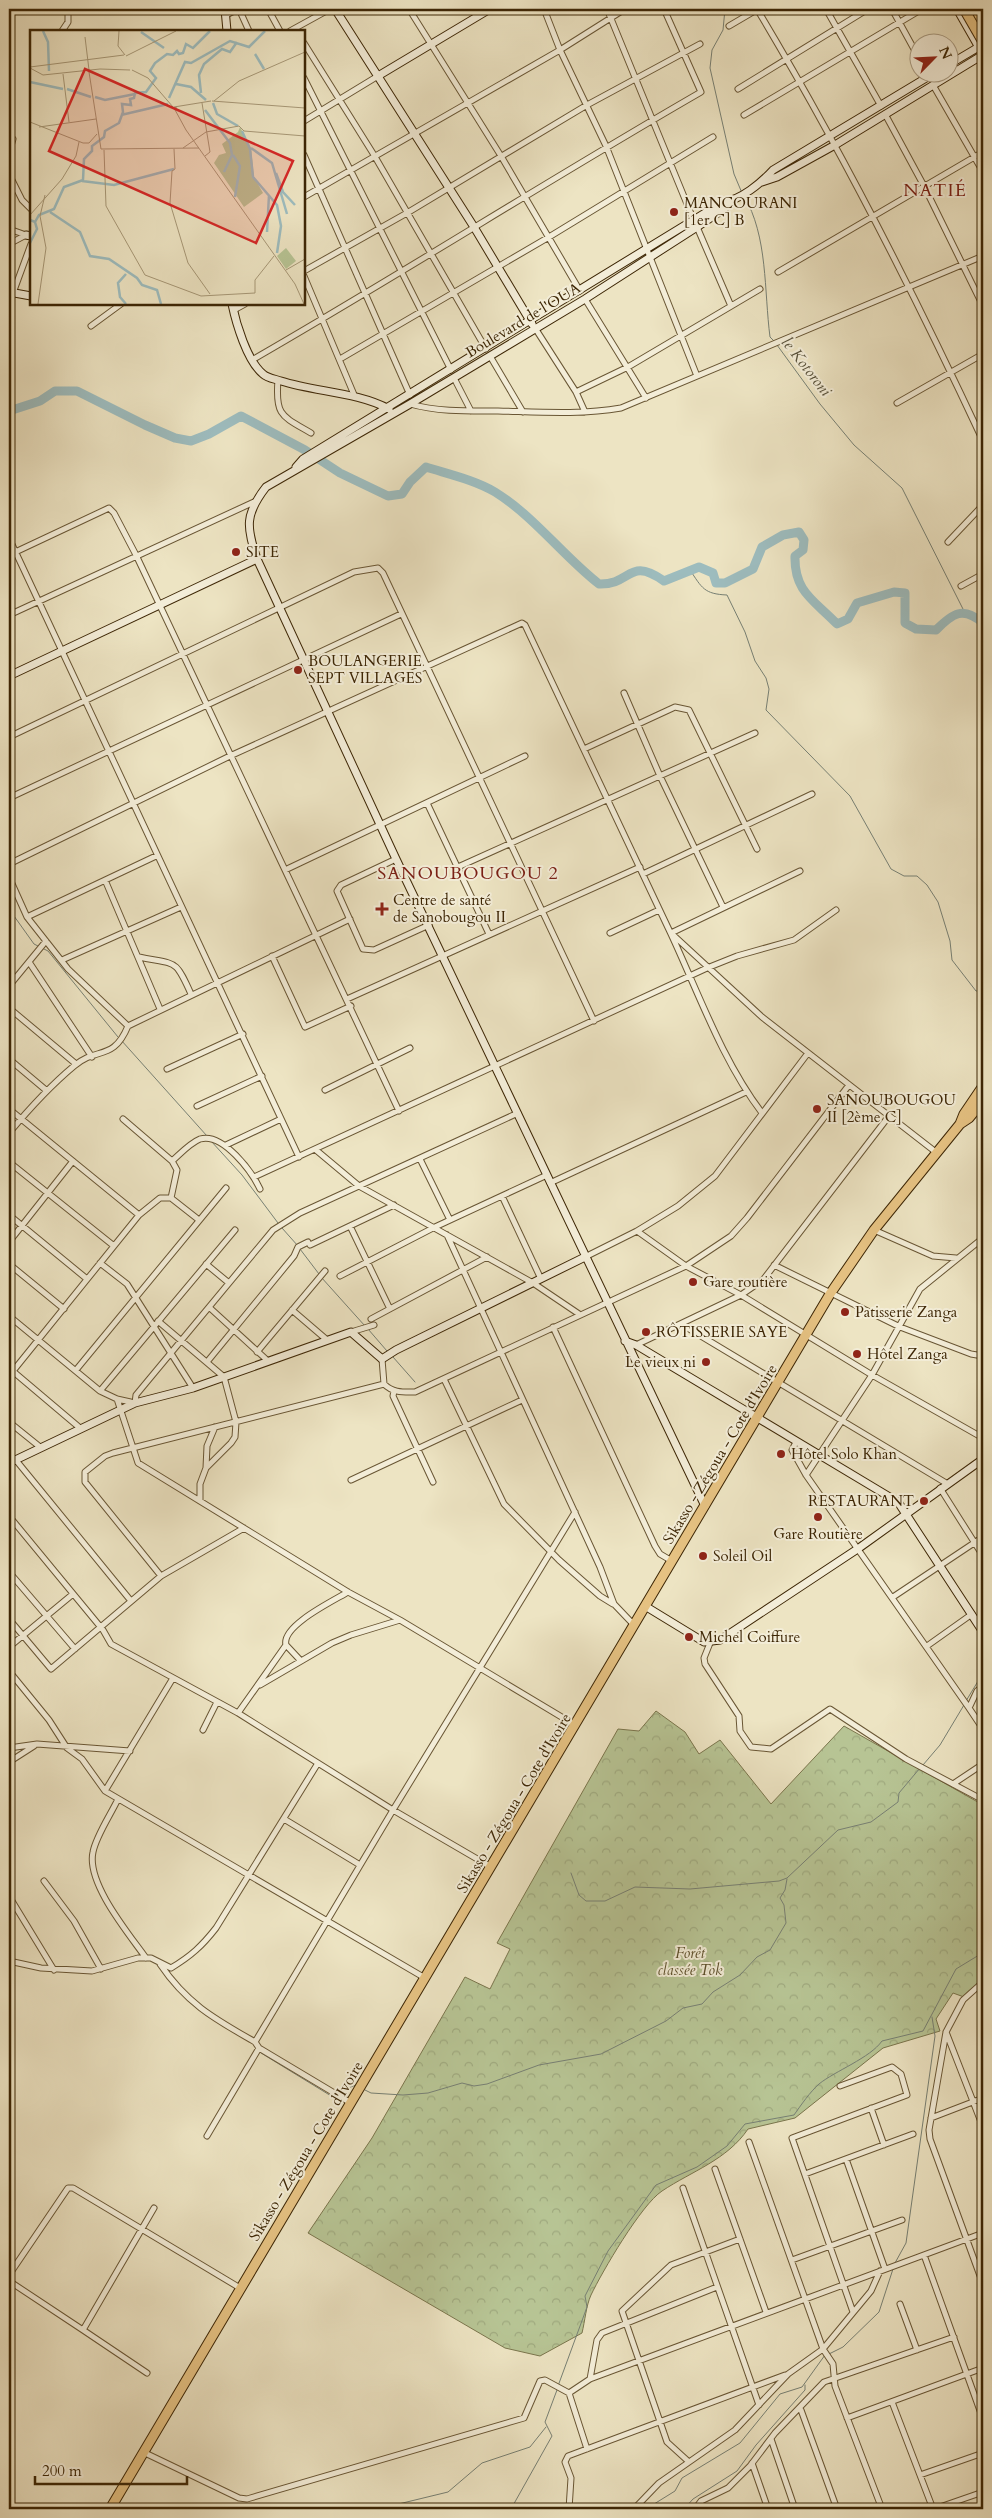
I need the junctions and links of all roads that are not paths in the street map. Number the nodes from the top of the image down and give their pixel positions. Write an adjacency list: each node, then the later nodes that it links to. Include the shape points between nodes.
1 (68, 9): 28 (street, via 68,22)
2 (239, 9): 21 (street); 30 (street)
3 (268, 9): 31 (street)
4 (330, 9): 32 (street)
5 (335, 9): 45 (main road)
6 (409, 9): 37 (street)
7 (544, 9): 39 (street)
8 (607, 9): 22 (street)
9 (625, 9): 22 (street)
10 (664, 9): 41 (street)
11 (758, 9): 25 (street); 44 (street)
12 (826, 9): 27 (street)
13 (868, 9): 27 (street)
14 (892, 9): 24 (street)
15 (922, 9): 24 (street)
16 (957, 9): 38 (main road)
17 (964, 9): 38 (highway, bridge)
18 (973, 9): 26 (highway)
19 (978, 9): 23 (main road)
20 (486, 10): 37 (main road)
21 (226, 12): 29 (main road)
22 (611, 17): 39 (street); 47 (street)
23 (983, 18)
24 (899, 22): 34 (street); 40 (street)
25 (729, 26)
26 (983, 26)
27 (837, 28): 40 (street); 44 (street)
28 (63, 30)
29 (227, 30)
30 (249, 30)
31 (279, 30)
32 (294, 30)
33 (983, 36): 38 (main road)
34 (910, 42)
35 (305, 44): 52 (street)
36 (700, 44): 41 (street)
37 (432, 45): 45 (main road); 53 (street)
38 (979, 45): 42 (main road); 43 (main road)
39 (560, 50): 53 (street); 54 (street)
40 (850, 51): 48 (street); 55 (street)
41 (684, 53): 47 (street); 59 (street, via 701,92)
42 (960, 57)
43 (982, 57): 50 (main road)
44 (786, 58): 48 (street); 51 (street)
45 (378, 76): 52 (street); 61 (main road)
46 (305, 80): 56 (street)
47 (638, 80): 54 (street); 59 (street)
48 (800, 81): 58 (street); 63 (street)
49 (917, 82): 55 (main road)
50 (933, 85): 57 (main road); 72 (street)
51 (738, 89)
52 (340, 100): 56 (street); 70 (street)
53 (468, 102): 61 (street); 71 (street)
54 (587, 105): 66 (street); 71 (street)
55 (881, 106): 63 (main road)
56 (321, 111): 60 (street); 74 (street)
57 (885, 114): 65 (main road); 78 (street)
58 (744, 115)
59 (653, 119): 66 (street); 73 (street)
60 (305, 120)
61 (414, 132): 70 (street); 80 (main road)
62 (713, 137): 73 (street)
63 (831, 137): 65 (street); 77 (main road, via 773,170)
64 (13, 138): 68 (street)
65 (835, 145): 77 (main road); 86 (street)
66 (606, 146): 81 (street); 83 (street)
67 (983, 152): 72 (street)
68 (9, 153)
69 (305, 156): 79 (street)
70 (374, 156): 74 (street); 85 (street)
71 (501, 156): 80 (street); 83 (street)
72 (976, 156): 75 (street); 78 (street)
73 (670, 162): 81 (street); 87 (street)
74 (351, 169): 79 (street); 89 (street)
75 (983, 172)
76 (9, 174): 84 (street)
77 (762, 182): 87 (main road, Boulevard de l'OUA)
78 (924, 186): 86 (street); 100 (street)
79 (318, 188): 82 (street); 95 (street)
80 (449, 188): 85 (street); 88 (main road)
81 (624, 190): 92 (street); 96 (street)
82 (305, 195)
83 (525, 197): 88 (street); 92 (street)
84 (30, 209)
85 (407, 213): 89 (street); 97 (street)
86 (873, 215): 104 (street); 106 (street)
87 (695, 224): 96 (main road); 98 (main road, Boulevard de l'OUA); 116 (street)
88 (474, 227): 97 (street); 101 (main road)
89 (380, 228): 95 (street); 103 (street)
90 (9, 229): 91 (street)
91 (29, 236): 93 (street)
92 (549, 237): 101 (street); 108 (street)
93 (9, 244)
94 (30, 246): 109 (street)
95 (345, 248): 102 (street); 111 (street)
96 (648, 249): 98 (street); 108 (main road)
97 (431, 254): 103 (street); 110 (street)
98 (651, 256): 113 (main road, Boulevard de l'OUA); 124 (street)
99 (983, 256): 100 (street)
100 (964, 264): 106 (street); 117 (street)
101 (498, 267): 110 (street); 121 (main road)
102 (305, 270)
103 (401, 272): 111 (street); 119 (street)
104 (778, 272)
105 (305, 278): 120 (street)
106 (910, 286): 131 (street); 132 (street)
107 (760, 288): 116 (street)
108 (580, 291): 121 (main road)
109 (11, 292): 112 (main road); 114 (street)
110 (455, 292): 119 (street); 125 (street)
111 (364, 294): 120 (street); 123 (street)
112 (30, 296)
113 (585, 299): 121 (main road, Boulevard de l'OUA); 129 (street)
114 (9, 304)
115 (121, 305): 122 (street)
116 (731, 306): 124 (street)
117 (983, 306)
118 (233, 307): 128 (main road)
119 (421, 313): 123 (street); 130 (street)
120 (322, 319): 127 (street); 128 (street)
121 (533, 325): 125 (main road); 135 (street)
122 (90, 326)
123 (383, 334): 127 (street); 136 (street)
124 (682, 335): 129 (street); 132 (street)
125 (488, 352): 130 (main road); 133 (main road, Boulevard de l'OUA); 143 (street)
126 (983, 354): 131 (street)
127 (340, 359): 137 (street)
128 (252, 360): 134 (main road, via 263,375)
129 (628, 366): 135 (street); 138 (street)
130 (450, 370): 136 (main road)
131 (951, 372): 139 (street); 146 (street)
132 (697, 376): 138 (street)
133 (454, 378): 140 (main road, Boulevard de l'OUA); 142 (street)
134 (278, 380): 137 (main road); 145 (street, via 276,403 284,417)
135 (576, 392): 144 (street)
136 (410, 395): 141 (main road)
137 (355, 398): 141 (main road)
138 (646, 398): 144 (street, via 621,408)
139 (897, 403)
140 (410, 404): 141 (main road, Boulevard de l'OUA); 142 (street, via 434,410)
141 (390, 411): 147 (main road, via 266,487)
142 (471, 411): 143 (street)
143 (523, 412): 144 (street)
144 (585, 412)
145 (311, 433)
146 (983, 441)
147 (254, 502): 153 (street); 154 (main road, via 248,517)
148 (983, 505): 150 (street)
149 (9, 538): 151 (street)
150 (948, 542)
151 (16, 552): 152 (street); 153 (street, via 109,508); 157 (street)
152 (9, 555)
153 (136, 555): 157 (street); 158 (street)
154 (257, 559): 158 (main road); 159 (main road)
155 (983, 574): 156 (street)
156 (961, 586)
157 (39, 601): 161 (street); 162 (street)
158 (159, 606): 162 (main road); 163 (street)
159 (280, 608): 160 (street, via 354,572 378,568); 163 (street); 164 (main road)
160 (401, 614): 164 (street); 165 (street)
161 (9, 615)
162 (62, 650): 166 (main road); 168 (street)
163 (183, 655): 168 (street); 169 (street)
164 (304, 659): 169 (street); 170 (main road)
165 (427, 667): 170 (street); 174 (street, via 517,624 525,625); 180 (street)
166 (9, 676)
167 (624, 693): 171 (street)
168 (86, 701): 173 (street); 175 (street)
169 (205, 704): 175 (street); 177 (street)
170 (328, 712): 177 (street); 186 (main road)
171 (637, 725): 174 (street); 176 (street, via 675,707 682,707 689,710); 179 (street)
172 (755, 733): 176 (street)
173 (9, 737)
174 (584, 749): 183 (street)
175 (108, 751): 182 (street); 184 (street)
176 (711, 752): 179 (street); 187 (street)
177 (230, 756): 184 (street); 196 (street)
178 (525, 756): 180 (street)
179 (660, 776): 183 (street); 189 (street)
180 (480, 777): 185 (street); 188 (street)
181 (812, 794): 187 (street)
182 (9, 798)
183 (609, 800): 188 (street); 194 (street)
184 (132, 803): 191 (street); 193 (street)
185 (427, 803): 186 (street); 195 (street)
186 (381, 826): 192 (main road); 196 (street)
187 (745, 826): 189 (street); 190 (street)
188 (511, 844): 195 (street); 203 (street)
189 (695, 848): 198 (street); 202 (street)
190 (756, 849)
191 (156, 856): 200 (street); 201 (street)
192 (396, 859): 207 (street, via 341,884 337,891); 208 (main road)
193 (9, 864)
194 (640, 867): 198 (street); 203 (street)
195 (458, 868): 212 (street)
196 (285, 870): 213 (street)
197 (800, 872): 202 (street)
198 (643, 874): 204 (street)
199 (9, 876): 206 (street)
200 (105, 880): 206 (street); 209 (street)
201 (181, 907): 209 (street); 222 (street)
202 (724, 907): 211 (street)
203 (542, 910): 212 (street); 229 (street)
204 (659, 910): 210 (street); 211 (street)
205 (836, 910): 220 (street, via 794,940)
206 (27, 917): 214 (street)
207 (350, 919): 208 (street, via 363,949 370,951); 213 (street)
208 (429, 926): 216 (main road)
209 (128, 931): 217 (street); 218 (street)
210 (610, 933)
211 (671, 933): 220 (street); 221 (street)
212 (489, 934): 216 (street)
213 (316, 935): 215 (street); 225 (street)
214 (43, 946): 218 (street); 219 (street)
215 (272, 956): 222 (street); 226 (street, via 305,1027)
216 (443, 956): 225 (street); 238 (main road)
217 (139, 957): 224 (street, via 175,963); 228 (street)
218 (62, 960): 230 (street)
219 (29, 962): 223 (street); 234 (street)
220 (707, 968): 221 (street); 233 (street)
221 (690, 977): 229 (street); 245 (street)
222 (216, 982): 224 (street); 231 (street)
223 (9, 986)
224 (191, 994): 228 (street)
225 (347, 998): 226 (street)
226 (351, 1006): 236 (street)
227 (9, 1008): 237 (street)
228 (160, 1009): 230 (street)
229 (594, 1021): 238 (street)
230 (128, 1026): 234 (street, via 117,1047)
231 (243, 1034): 239 (street); 240 (street)
232 (410, 1048): 236 (street)
233 (808, 1053): 241 (street); 251 (street)
234 (92, 1057): 237 (street)
235 (9, 1059): 244 (street)
236 (377, 1063): 243 (street); 249 (street)
237 (76, 1064): 244 (street)
238 (496, 1066): 249 (street); 250 (main road)
239 (167, 1069)
240 (262, 1076): 247 (street); 255 (street)
241 (849, 1085): 252 (street); 298 (street, via 731,1236)
242 (983, 1086): 256 (highway)
243 (325, 1090)
244 (47, 1091): 253 (street)
245 (746, 1092): 251 (street); 268 (street)
246 (983, 1101): 256 (highway, via 970,1118)
247 (197, 1106)
248 (9, 1109): 253 (street)
249 (399, 1111): 259 (street)
250 (518, 1113): 262 (street); 266 (main road)
251 (762, 1113): 285 (street, via 715,1176 678,1206)
252 (889, 1116): 260 (street); 297 (street)
253 (21, 1119): 257 (street); 263 (street)
254 (123, 1119): 264 (street)
255 (281, 1119): 258 (street); 261 (street)
256 (960, 1124): 260 (highway, Sikasso - Zégoua - Cote d'Ivoire)
257 (9, 1132)
258 (226, 1145): 264 (street, via 202,1139); 267 (street)
259 (316, 1150): 261 (street); 269 (street)
260 (938, 1153): 284 (highway, Sikasso - Zégoua - Cote d'Ivoire)
261 (299, 1157): 267 (street)
262 (420, 1159): 269 (street); 279 (street)
263 (73, 1161): 272 (street); 277 (street)
264 (172, 1161): 274 (street, via 177,1170)
265 (9, 1162): 272 (street)
266 (546, 1175): 268 (main road); 273 (street)
267 (254, 1177): 271 (street)
268 (550, 1183): 291 (main road)
269 (360, 1186): 275 (street); 305 (street, via 300,1213 272,1230)
270 (226, 1188): 278 (street)
271 (260, 1189)
272 (48, 1193): 280 (street); 289 (street)
273 (502, 1196): 279 (street); 303 (street)
274 (171, 1198): 277 (street, via 160,1198); 278 (street)
275 (394, 1205): 281 (street); 282 (street)
276 (9, 1215): 280 (street)
277 (139, 1215): 289 (street)
278 (199, 1220): 308 (street)
279 (450, 1220): 282 (street)
280 (22, 1226): 288 (street); 302 (street)
281 (350, 1226): 293 (street); 322 (street, via 298,1247)
282 (436, 1227): 286 (street); 293 (street)
283 (235, 1230): 296 (street)
284 (874, 1230): 292 (street, via 933,1256); 306 (highway, Sikasso - Zégoua - Cote d'Ivoire)
285 (637, 1231): 291 (street); 298 (street)
286 (447, 1235): 290 (street); 299 (street)
287 (983, 1238): 292 (street)
288 (9, 1242)
289 (114, 1246): 294 (street)
290 (487, 1257): 299 (street); 304 (street)
291 (585, 1257): 303 (main road); 309 (main road)
292 (956, 1258): 321 (street, via 920,1288)
293 (367, 1261): 301 (street); 312 (street)
294 (100, 1263): 302 (street); 308 (street, via 127,1284)
295 (9, 1264): 310 (street)
296 (206, 1264): 305 (street); 317 (street)
297 (774, 1265): 306 (street); 307 (street, via 763,1280)
298 (686, 1266): 307 (street); 309 (street)
299 (463, 1269): 312 (street); 313 (street)
300 (325, 1271): 314 (street)
301 (340, 1276)
302 (87, 1279): 310 (street)
303 (541, 1279): 304 (main road)
304 (533, 1282): 313 (main road); 315 (street)
305 (229, 1283): 311 (street)
306 (830, 1294): 321 (street); 324 (highway, Sikasso - Zégoua - Cote d'Ivoire)
307 (741, 1295): 318 (street); 324 (street)
308 (136, 1298): 319 (street); 337 (street)
309 (606, 1302): 315 (street); 328 (main road)
310 (64, 1308): 325 (street)
311 (210, 1308): 322 (street); 327 (street)
312 (389, 1308): 323 (street, via 372,1322)
313 (479, 1308): 330 (street); 334 (main road)
314 (292, 1310): 326 (street); 331 (street)
315 (579, 1314): 320 (street)
316 (9, 1316): 325 (street)
317 (158, 1321): 319 (street); 327 (street)
318 (681, 1324): 329 (street); 342 (street)
319 (154, 1326): 332 (street); 345 (street)
320 (553, 1327): 330 (street); 382 (street, via 654,1546)
321 (900, 1327): 333 (street); 339 (street)
322 (234, 1330): 331 (street); 336 (street)
323 (351, 1332): 326 (main road); 334 (main road)
324 (807, 1335): 339 (street); 342 (highway, Sikasso - Zégoua - Cote d'Ivoire)
325 (38, 1340): 337 (street); 338 (street)
326 (327, 1340): 335 (main road)
327 (182, 1341): 332 (street); 336 (street)
328 (625, 1342): 329 (main road); 372 (main road)
329 (636, 1345): 351 (main road)
330 (500, 1351): 341 (street); 348 (street)
331 (257, 1352): 335 (street)
332 (171, 1353): 344 (street); 349 (street, via 136,1395)
333 (983, 1356)
334 (382, 1359): 343 (street)
335 (268, 1361): 340 (main road)
336 (208, 1362): 340 (street)
337 (76, 1370): 345 (street)
338 (10, 1372): 357 (street)
339 (872, 1375): 352 (street); 358 (street)
340 (224, 1377): 344 (main road); 354 (street)
341 (444, 1380): 346 (street, via 415,1392); 355 (street)
342 (778, 1383): 351 (highway, Sikasso - Zégoua - Cote d'Ivoire); 352 (street)
343 (384, 1384): 346 (street); 354 (street)
344 (193, 1388): 349 (main road)
345 (100, 1391): 347 (street)
346 (394, 1391): 362 (street, via 392,1396)
347 (116, 1399): 349 (street); 350 (street)
348 (522, 1400): 355 (street); 373 (street)
349 (135, 1403): 350 (main road)
350 (121, 1409): 357 (main road); 361 (street)
351 (757, 1418): 359 (main road); 372 (highway, Sikasso - Zégoua - Cote d'Ivoire)
352 (842, 1421): 363 (street); 370 (street)
353 (9, 1422): 360 (street)
354 (236, 1422): 356 (street); 366 (street, via 235,1437)
355 (464, 1426): 362 (street); 380 (street, via 504,1504)
356 (214, 1427): 361 (street); 366 (street, via 207,1446)
357 (80, 1428): 360 (main road)
358 (983, 1438)
359 (796, 1442): 363 (main road); 367 (street, via 792,1450)
360 (40, 1447): 365 (main road)
361 (132, 1448): 371 (street, via 138,1463); 385 (street, via 105,1456 85,1472 84,1477)
362 (416, 1449): 368 (street); 369 (street)
363 (820, 1456): 367 (street); 374 (main road, via 898,1502)
364 (983, 1459): 370 (main road)
365 (12, 1461): 389 (street)
366 (206, 1468): 371 (street, via 200,1484)
367 (806, 1475): 379 (street)
368 (350, 1480)
369 (433, 1482)
370 (943, 1485): 374 (main road); 378 (street)
371 (200, 1501): 376 (street)
372 (705, 1506): 382 (highway, Sikasso - Zégoua - Cote d'Ivoire)
373 (575, 1512): 380 (street); 390 (street)
374 (905, 1512): 379 (main road); 383 (main road)
375 (9, 1517): 387 (street)
376 (244, 1528): 385 (street); 386 (street)
377 (983, 1537): 378 (street)
378 (974, 1543): 381 (street); 383 (street)
379 (859, 1548): 388 (street); 400 (main road, via 720,1640)
380 (551, 1552): 390 (street, via 600,1596); 406 (street)
381 (983, 1556)
382 (672, 1561): 391 (highway, Sikasso - Zégoua - Cote d'Ivoire)
383 (940, 1566): 388 (street); 392 (main road)
384 (9, 1572): 393 (street)
385 (161, 1576): 389 (street)
386 (348, 1592): 395 (street); 401 (street, via 294,1626 287,1634)
387 (73, 1594): 393 (street); 397 (street)
388 (894, 1597): 402 (street)
389 (131, 1601): 397 (street)
390 (614, 1604): 396 (street)
391 (645, 1606): 396 (highway, Sikasso - Zégoua - Cote d'Ivoire); 400 (main road)
392 (972, 1614): 398 (main road); 402 (street)
393 (46, 1616): 399 (street); 404 (street)
394 (9, 1619): 399 (street)
395 (400, 1620): 405 (street, via 351,1634); 406 (street)
396 (634, 1626): 414 (highway, Sikasso - Zégoua - Cote d'Ivoire)
397 (100, 1627): 404 (street); 408 (street, via 111,1644)
398 (983, 1632)
399 (23, 1636): 403 (street); 404 (street, via 51,1668)
400 (710, 1643): 424 (street, via 705,1664 739,1716 740,1731 751,1748 771,1749 830,1709 906,1759)
401 (286, 1645): 405 (street); 409 (street)
402 (927, 1646): 412 (street)
403 (9, 1647)
404 (75, 1649)
405 (301, 1661): 409 (street)
406 (479, 1670): 414 (street); 428 (street)
407 (9, 1671): 419 (street, via 50,1720)
408 (173, 1678): 411 (street); 420 (street)
409 (258, 1686): 413 (street)
410 (983, 1686): 412 (street)
411 (217, 1702): 413 (street); 416 (street)
412 (969, 1708): 415 (street)
413 (238, 1713): 422 (street)
414 (575, 1726): 431 (highway, Sikasso - Zégoua - Cote d'Ivoire)
415 (983, 1729)
416 (203, 1730)
417 (37, 1744): 418 (street); 419 (street); 421 (street)
418 (9, 1748)
419 (67, 1748): 420 (street); 425 (street, via 82,1759)
420 (130, 1751): 425 (street)
421 (9, 1762)
422 (318, 1763): 428 (street); 429 (street)
423 (983, 1764): 424 (street)
424 (953, 1784): 427 (street)
425 (105, 1791): 426 (street)
426 (118, 1799): 432 (street); 436 (street, via 93,1852 93,1864 106,1902)
427 (983, 1800)
428 (393, 1810): 430 (street); 431 (street)
429 (284, 1819): 430 (street); 432 (street)
430 (360, 1865): 435 (street)
431 (491, 1867): 441 (highway, Sikasso - Zégoua - Cote d'Ivoire)
432 (249, 1875): 435 (street); 438 (street, via 200,1949 171,1968)
433 (44, 1882): 439 (street, via 74,1921)
434 (9, 1896): 440 (street)
435 (326, 1922): 441 (street); 444 (street)
436 (146, 1958): 438 (street); 439 (street)
437 (9, 1960): 440 (street)
438 (159, 1962): 444 (street, via 177,1986 207,2015)
439 (101, 1969): 440 (street)
440 (54, 1970)
441 (426, 1979): 449 (highway, Sikasso - Zégoua - Cote d'Ivoire)
442 (983, 1982): 443 (street, via 963,2000)
443 (946, 2032): 448 (street); 451 (street)
444 (255, 2042): 445 (street)
445 (259, 2048): 449 (street); 454 (street)
446 (840, 2086): 450 (street, via 892,2067 897,2070 907,2095)
447 (983, 2098): 448 (street)
448 (974, 2102): 451 (street); 452 (street)
449 (351, 2103): 478 (highway, Sikasso - Zégoua - Cote d'Ivoire)
450 (871, 2108): 456 (street); 459 (street, via 792,2138)
451 (931, 2118): 467 (street, via 930,2139)
452 (983, 2127)
453 (913, 2134): 456 (street)
454 (207, 2136)
455 (749, 2142): 471 (street)
456 (884, 2145): 457 (street)
457 (846, 2159): 459 (street); 464 (street)
458 (715, 2169): 466 (street)
459 (805, 2174): 468 (street)
460 (683, 2188): 469 (street)
461 (154, 2208): 463 (street)
462 (902, 2220): 464 (street)
463 (141, 2229): 473 (street, via 68,2188); 478 (street); 485 (street)
464 (872, 2231): 468 (street); 472 (street)
465 (983, 2234): 467 (street)
466 (740, 2239): 469 (street); 481 (street)
467 (968, 2239): 470 (street); 476 (street)
468 (830, 2246): 471 (street); 475 (street)
469 (705, 2252): 477 (street); 483 (street, via 671,2265 664,2271 622,2310)
470 (924, 2255): 472 (street); 486 (street)
471 (792, 2260): 479 (street)
472 (885, 2269): 475 (street); 482 (street)
473 (9, 2275)
474 (9, 2281): 485 (street)
475 (843, 2284): 479 (street); 482 (street)
476 (983, 2284)
477 (717, 2287): 483 (street); 484 (street)
478 (240, 2288): 506 (highway, Sikasso - Zégoua - Cote d'Ivoire)
479 (806, 2297): 481 (street); 487 (street)
480 (900, 2304): 488 (street)
481 (766, 2312): 484 (street)
482 (854, 2312): 487 (street)
483 (626, 2324): 489 (street); 495 (street, via 602,2334 597,2340)
484 (731, 2326): 489 (street); 496 (street)
485 (83, 2330): 491 (street)
486 (954, 2337): 488 (street); 493 (street)
487 (824, 2350): 492 (street); 494 (street, via 833,2364)
488 (917, 2350): 494 (street)
489 (639, 2360): 495 (street); 503 (street)
490 (983, 2368): 493 (street)
491 (147, 2373)
492 (788, 2374): 496 (street); 499 (street)
493 (967, 2374): 498 (street); 502 (street)
494 (834, 2378): 501 (street); 504 (street, via 819,2387)
495 (590, 2379): 497 (street)
496 (753, 2387): 499 (street); 503 (street)
497 (569, 2393): 505 (street); 506 (street, via 545,2380 540,2381 524,2418 246,2499)
498 (892, 2402): 501 (street); 510 (street)
499 (759, 2404): 508 (street, via 735,2430)
500 (801, 2410): 518 (street)
501 (847, 2418): 519 (street)
502 (983, 2419)
503 (660, 2422): 505 (street); 508 (street, via 666,2442)
504 (771, 2439): 509 (street); 517 (street)
505 (587, 2449): 514 (street, via 566,2459 572,2478)
506 (144, 2452): 513 (highway, Sikasso - Zégoua - Cote d'Ivoire)
507 (983, 2453): 510 (street)
508 (689, 2462): 512 (street, via 659,2483)
509 (752, 2463): 515 (street, via 728,2488 701,2501); 516 (street)
510 (920, 2474): 520 (street)
511 (983, 2492): 520 (street)
512 (637, 2508)
513 (110, 2509)
514 (569, 2509)
515 (695, 2509)
516 (767, 2509)
517 (795, 2509)
518 (838, 2509)
519 (882, 2509)
520 (934, 2509)

